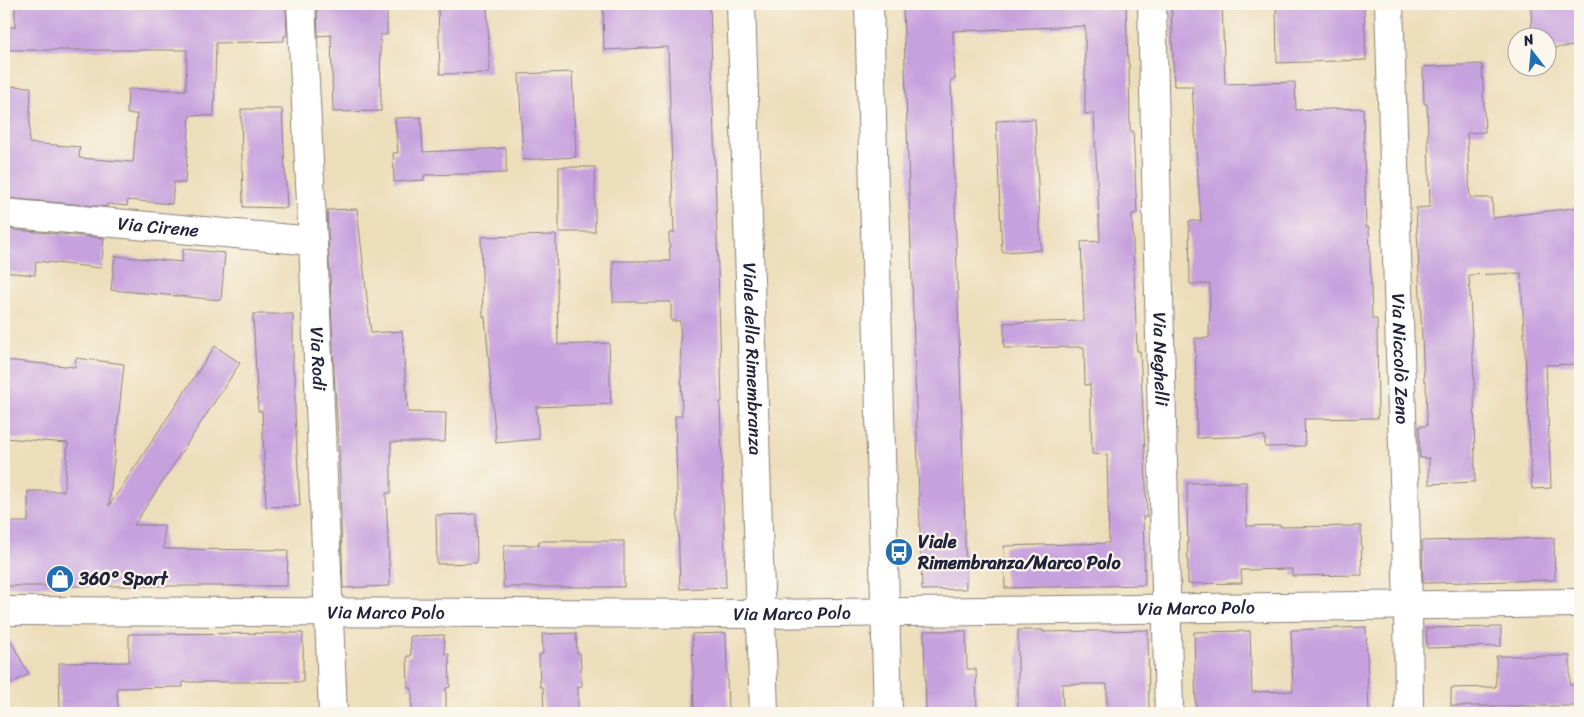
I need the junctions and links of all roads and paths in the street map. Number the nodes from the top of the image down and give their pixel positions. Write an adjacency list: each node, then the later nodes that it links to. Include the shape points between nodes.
1 (301, 4): 7 (street, Via Rodi)
2 (741, 4): 14 (street, Viale della Rimembranza)
3 (869, 4): 13 (street)
4 (1152, 4): 10 (street, Via Neghelli)
5 (1389, 4): 9 (street, Via Niccolò Zeno)
6 (4, 213): 7 (street, Via Cirene)
7 (313, 240): 12 (street, Via Rodi)
8 (1580, 603): 9 (street, Via Marco Polo)
9 (1408, 605): 10 (street, Via Marco Polo); 19 (street, Via Niccolò Zeno)
10 (1167, 608): 13 (street, Via Marco Polo); 18 (street, Via Neghelli)
11 (4, 611): 12 (street, Via Marco Polo)
12 (329, 611): 14 (street, Via Marco Polo); 15 (street, Via Rodi)
13 (885, 611): 14 (street, Via Marco Polo); 17 (street)
14 (760, 614): 16 (street, Viale della Rimembranza)
15 (333, 713)
16 (764, 713)
17 (888, 713)
18 (1169, 713)
19 (1409, 713)

